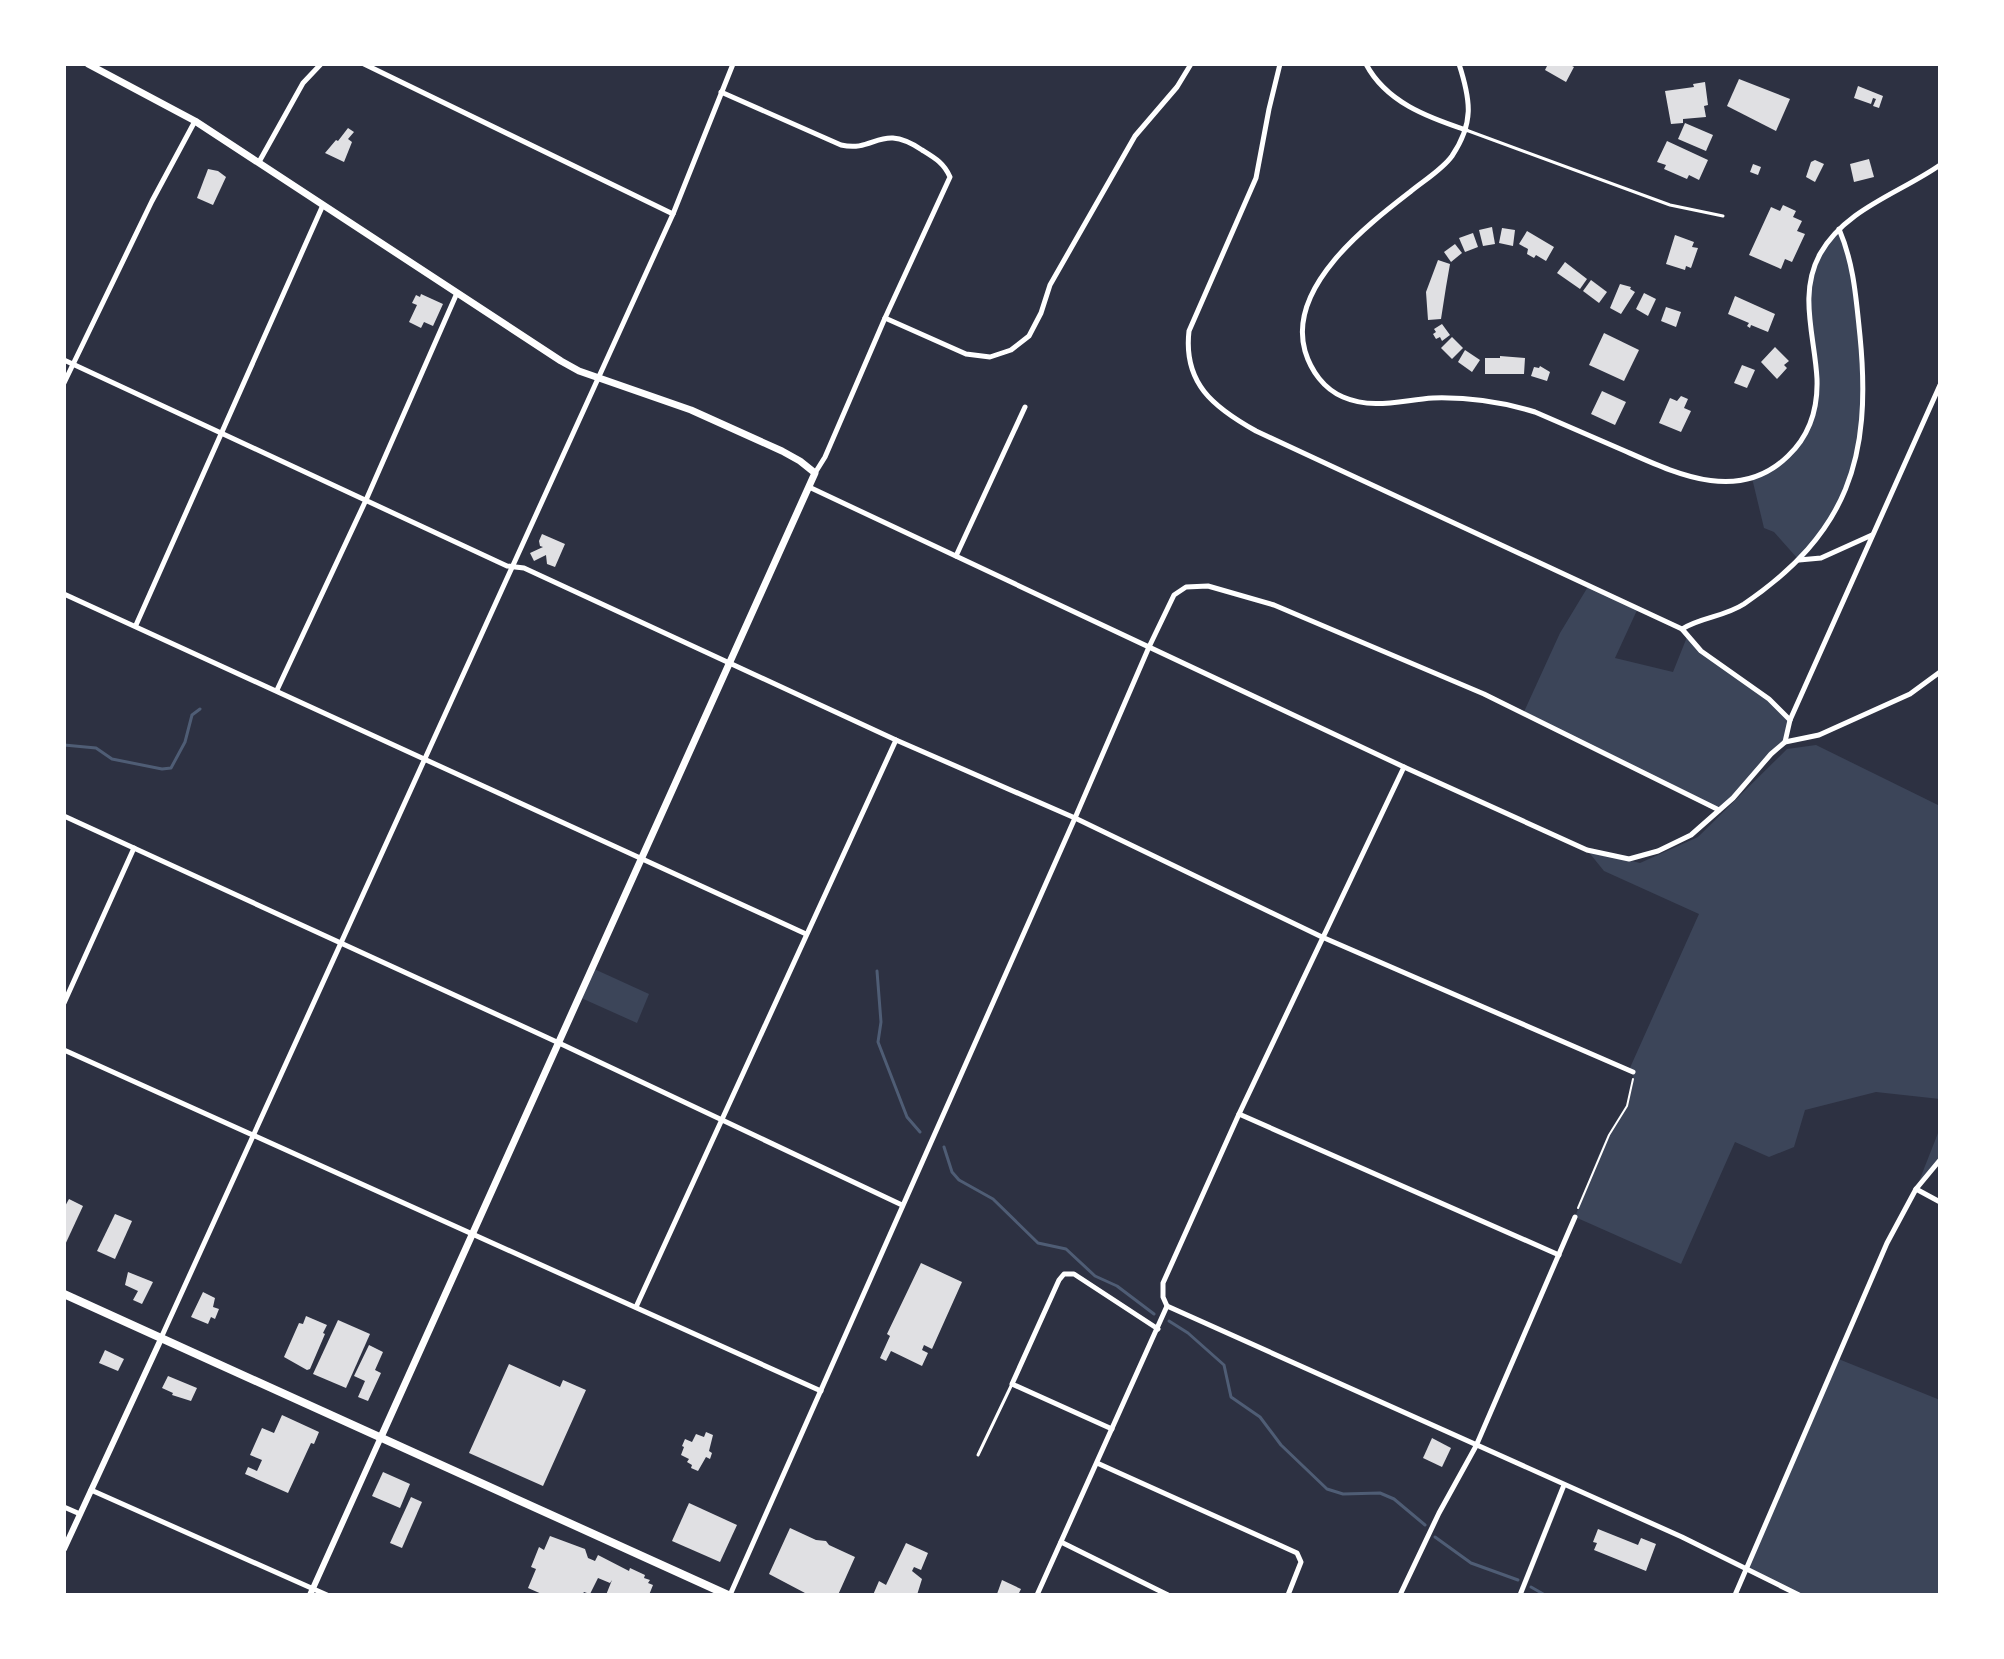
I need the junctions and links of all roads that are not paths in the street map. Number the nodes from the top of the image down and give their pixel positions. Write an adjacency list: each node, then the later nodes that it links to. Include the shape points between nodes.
1 (88, 64): 10 (main road)
2 (321, 64): 12 (street, via 303,83)
3 (364, 64): 15 (street)
4 (733, 64): 9 (street)
5 (1191, 64): 19 (street, via 1128,147 1050,285 1029,336 990,357 966,354)
6 (1280, 64): 36 (street, via 1256,178 1189,331 1186,353 1204,394 1256,431)
7 (1366, 64): 11 (street, via 1376,81 1403,103)
8 (1459, 64): 11 (street, via 1469,93)
9 (721, 92): 15 (street); 19 (street, via 841,145 902,138 944,165 950,177)
10 (195, 121): 12 (main road); 21 (street)
11 (1466, 130): 16 (lane, via 1658,201); 17 (street, via 1450,159 1368,224 1316,287 1303,318 1303,344 1325,386 1339,396 1375,405 1450,398 1517,407 1683,477 1743,482 1781,463 1808,429 1817,395 1808,293 1821,252)
12 (259, 162): 14 (main road)
13 (1940, 165): 17 (street)
14 (323, 205): 18 (main road); 26 (street)
15 (673, 214): 22 (street)
16 (1723, 216)
17 (1839, 229): 32 (street, via 1854,272 1863,365 1862,438 1829,522)
18 (457, 293): 22 (main road, via 561,361); 29 (street)
19 (885, 318): 27 (street)
20 (64, 360): 21 (street)
21 (72, 364): 23 (street); 26 (street)
22 (599, 376): 27 (main road, via 669,400 791,456); 33 (street)
23 (64, 383)
24 (1940, 385): 30 (street)
25 (1025, 407): 31 (street)
26 (221, 434): 29 (street); 35 (street)
27 (815, 473): 28 (main road)
28 (809, 487): 31 (street); 38 (main road)
29 (366, 500): 33 (street); 40 (street)
30 (1873, 535): 32 (street, via 1821,558); 41 (street)
31 (956, 556): 37 (street)
32 (1798, 559): 36 (street, via 1741,606)
33 (514, 567): 38 (street); 44 (street)
34 (64, 594): 35 (street)
35 (136, 625): 40 (street)
36 (1682, 629): 41 (street, via 1701,651)
37 (1149, 647): 45 (street); 46 (street, via 1174,595 1186,587 1208,586 1274,605 1484,694); 48 (street)
38 (730, 663): 42 (street); 50 (main road)
39 (1940, 672): 43 (street, via 1897,700 1819,735)
40 (277, 690): 44 (street)
41 (1790, 720): 43 (street)
42 (896, 740): 48 (street); 51 (street)
43 (1785, 742): 46 (street)
44 (426, 758): 50 (street); 53 (street)
45 (1404, 767): 46 (street, via 1587,850 1629,859 1691,835); 52 (street)
46 (1719, 810)
47 (64, 816): 49 (street)
48 (1075, 818): 52 (street); 64 (street)
49 (134, 848): 53 (street); 54 (street)
50 (642, 858): 51 (street); 55 (main road)
51 (806, 934): 59 (street)
52 (1322, 937): 57 (street); 58 (street)
53 (341, 944): 55 (street); 60 (street)
54 (64, 1003)
55 (559, 1043): 59 (street); 66 (main road)
56 (64, 1050): 60 (street)
57 (1633, 1072)
58 (1239, 1114): 67 (street); 69 (street, via 1163,1283)
59 (722, 1121): 64 (street); 70 (street)
60 (254, 1135): 66 (street); 72 (street)
61 (1940, 1160): 62 (street)
62 (1916, 1189): 63 (street); 86 (street, via 1855,1311)
63 (1940, 1202)
64 (902, 1205): 74 (street)
65 (1575, 1217): 67 (street)
66 (474, 1234): 70 (street); 76 (main road)
67 (1559, 1255): 77 (street)
68 (64, 1294): 72 (main road)
69 (1167, 1306): 71 (street); 77 (street)
70 (636, 1307): 74 (street)
71 (1158, 1329): 73 (street, via 1074,1274 1064,1274); 75 (street)
72 (161, 1339): 76 (main road); 81 (street)
73 (1012, 1384): 75 (street); 78 (lane)
74 (821, 1391): 89 (street)
75 (1112, 1429): 79 (street)
76 (381, 1437): 87 (street); 89 (main road)
77 (1476, 1446): 80 (street); 93 (street)
78 (978, 1455)
79 (1097, 1463): 84 (street); 92 (street, via 1292,1550 1300,1556 1300,1568)
80 (1564, 1485): 86 (street); 94 (street)
81 (91, 1490): 83 (street); 87 (street)
82 (64, 1507): 83 (street)
83 (80, 1514): 85 (street)
84 (1061, 1542): 90 (street); 91 (street)
85 (64, 1549)
86 (1747, 1570): 95 (street); 96 (street)
87 (311, 1592): 88 (street)
88 (327, 1595)
89 (729, 1595)
90 (1037, 1595)
91 (1168, 1595)
92 (1288, 1595)
93 (1400, 1595)
94 (1520, 1595)
95 (1735, 1595)
96 (1799, 1595)

